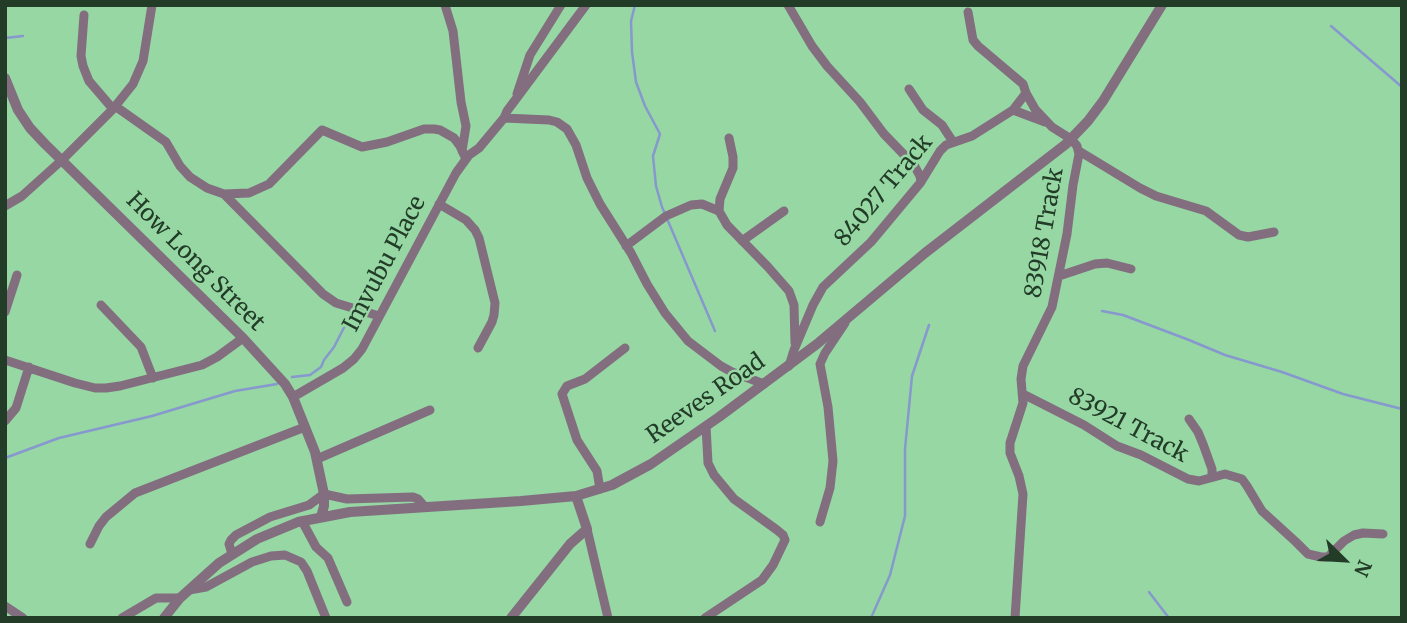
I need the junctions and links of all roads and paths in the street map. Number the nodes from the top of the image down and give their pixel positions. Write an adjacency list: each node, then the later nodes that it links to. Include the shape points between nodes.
1 (152, 5): 13 (street, via 143,61 133,84)
2 (445, 5): 21 (street, via 466,126)
3 (561, 5): 12 (street, via 527,62)
4 (586, 5): 12 (street)
5 (788, 5): 23 (street, via 827,66 914,165)
6 (1162, 5): 18 (street, Reeves Road, via 1103,101)
7 (968, 12): 11 (street, via 973,40 1023,84)
8 (84, 15): 13 (street, via 83,66 89,81)
9 (5, 78): 22 (street, How Long Street, via 25,121)
10 (909, 89): 19 (street)
11 (1026, 93): 14 (street, 84027 Track); 16 (street)
12 (515, 101): 15 (street, Imvubu Place)
13 (114, 107): 22 (street); 24 (street, via 166,142 190,177)
14 (1013, 110): 16 (street); 19 (street, 84027 Track, via 972,136)
15 (504, 118): 21 (street, Imvubu Place, via 479,148); 31 (street, via 549,120 567,129 600,204)
16 (1047, 122): 18 (street)
17 (729, 138): 27 (street, via 733,168)
18 (1071, 139): 20 (street, 83918 Track); 38 (street, Reeves Road)
19 (953, 142): 23 (street, 84027 Track, via 940,151)
20 (1079, 151): 29 (street, via 1156,196 1206,211 1239,235); 34 (street, 83918 Track)
21 (464, 155): 24 (street, via 454,138 440,130 424,129 362,147 322,130 269,184 249,193); 25 (street, Imvubu Place)
22 (62, 160): 26 (street); 39 (street, How Long Street)
23 (921, 181): 42 (street, 84027 Track, via 871,242 823,287)
24 (224, 194): 37 (street, via 323,294 336,303)
25 (439, 204): 37 (street, Imvubu Place); 40 (street, via 466,220 479,238 495,303)
26 (5, 206)
27 (719, 211): 30 (street); 31 (street, via 691,205 666,216)
28 (784, 211): 30 (street)
29 (1274, 232)
30 (742, 241): 42 (street, via 793,298)
31 (626, 246): 47 (street, via 665,313 688,341 721,366)
32 (1131, 269): 34 (street, via 1095,264)
33 (17, 275): 36 (street)
34 (1059, 276): 48 (street, 83918 Track, via 1051,312 1023,366)
35 (101, 305): 46 (street, via 141,347)
36 (5, 312)
37 (379, 316): 49 (street, Imvubu Place, via 354,359)
38 (847, 319): 44 (street, Reeves Road); 63 (street, via 820,364 833,461)
39 (243, 338): 46 (street, via 209,362); 49 (street, How Long Street)
40 (478, 348)
41 (625, 348): 57 (street, via 562,391 577,440 597,471)
42 (794, 350): 44 (street, 84027 Track)
43 (5, 360): 45 (street)
44 (789, 366): 47 (street, Reeves Road)
45 (29, 367): 46 (street, via 101,388); 52 (street, via 16,408)
46 (153, 378)
47 (764, 384): 53 (street, Reeves Road)
48 (1023, 394): 56 (street, 83921 Track, via 1188,480); 79 (street, 83918 Track, via 1010,443 1023,494)
49 (293, 397): 54 (street, How Long Street)
50 (430, 410): 55 (street)
51 (1189, 419): 56 (street, via 1198,432)
52 (5, 421)
53 (706, 426): 57 (street, Reeves Road, via 651,464); 78 (street, via 708,463 714,475 734,499 785,540 762,580)
54 (305, 427): 55 (street, How Long Street); 66 (street, via 135,493 102,521)
55 (317, 459): 58 (street, How Long Street)
56 (1212, 477): 65 (street, 83921 Track, via 1229,475 1242,480 1262,511 1309,555 1328,556 1358,534)
57 (600, 489): 59 (street, Reeves Road)
58 (324, 494): 60 (street, via 347,499 412,497); 61 (street, How Long Street); 67 (street, via 309,505 270,517 236,535 229,544)
59 (576, 496): 60 (street, Reeves Road); 64 (street)
60 (425, 507): 61 (street, Reeves Road)
61 (321, 517): 62 (street, Reeves Road)
62 (302, 522): 67 (street, Reeves Road); 70 (street, via 328,558)
63 (820, 522)
64 (587, 528): 76 (street); 77 (street)
65 (1383, 534)
66 (90, 544)
67 (232, 554): 68 (street, Reeves Road)
68 (189, 590): 69 (street, Reeves Road); 75 (street, via 206,587 252,562 285,555 301,562 307,571)
69 (180, 598): 73 (street, via 156,598); 74 (street, Reeves Road)
70 (347, 602)
71 (5, 606): 72 (street)
72 (23, 618)
73 (122, 618)
74 (164, 618)
75 (326, 618)
76 (511, 618)
77 (608, 618)
78 (705, 618)
79 (1015, 618)

